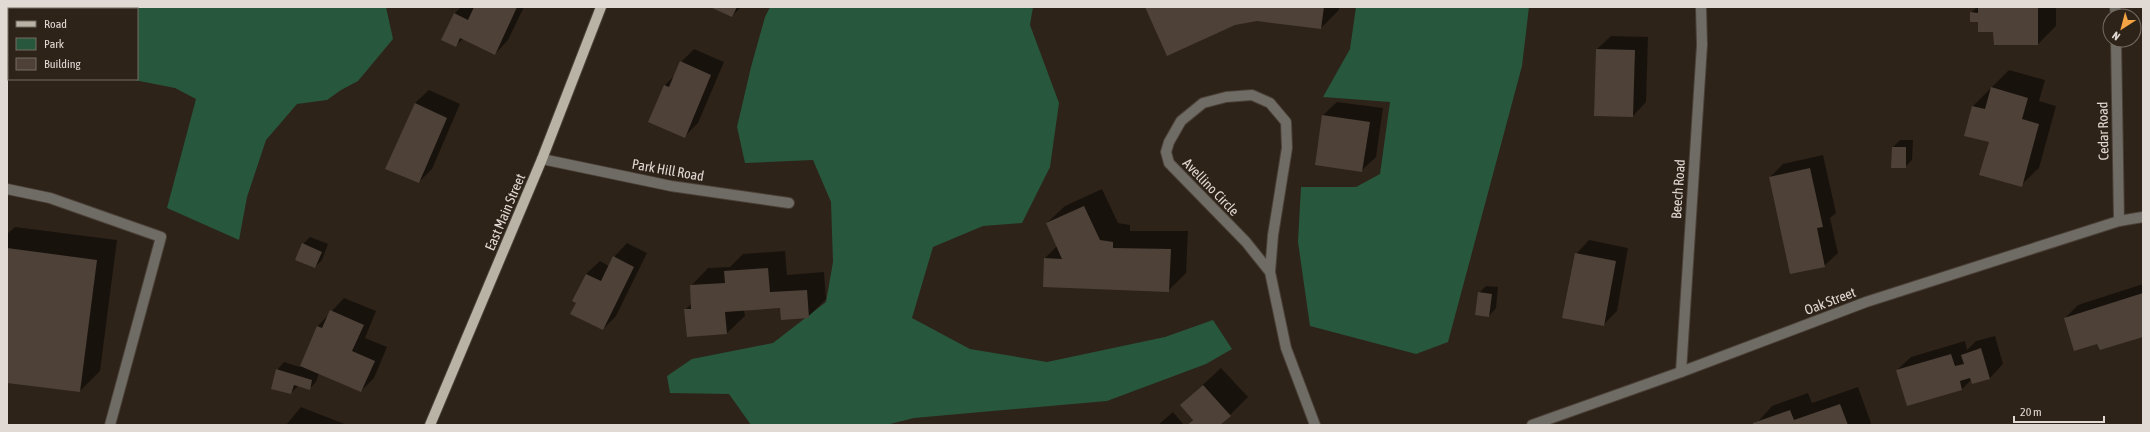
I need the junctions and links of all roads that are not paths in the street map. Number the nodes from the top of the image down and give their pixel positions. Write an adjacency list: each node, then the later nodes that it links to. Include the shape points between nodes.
1 (601, 7): 4 (main road, East Main Street)
2 (1701, 7): 10 (street, Beech Road, via 1702,45)
3 (2116, 48): 8 (street, Cedar Road)
4 (542, 159): 6 (street, Park Hill Road, via 671,186); 12 (main road, East Main Street)
5 (7, 189): 11 (street, via 50,198 160,237)
6 (789, 203)
7 (2143, 218): 8 (street, Oak Street)
8 (2119, 221): 10 (street, Oak Street, via 1866,302)
9 (1270, 272): 9 (street, Avellino Circle, via 1273,235 1287,148 1286,122 1270,104 1252,95 1226,96 1202,103 1181,121 1168,142 1166,152 1169,163 1246,242); 13 (street, Avellino Circle, via 1286,348)
10 (1681, 372): 14 (street, Oak Street)
11 (110, 425)
12 (430, 425)
13 (1315, 425)
14 (1532, 425)

